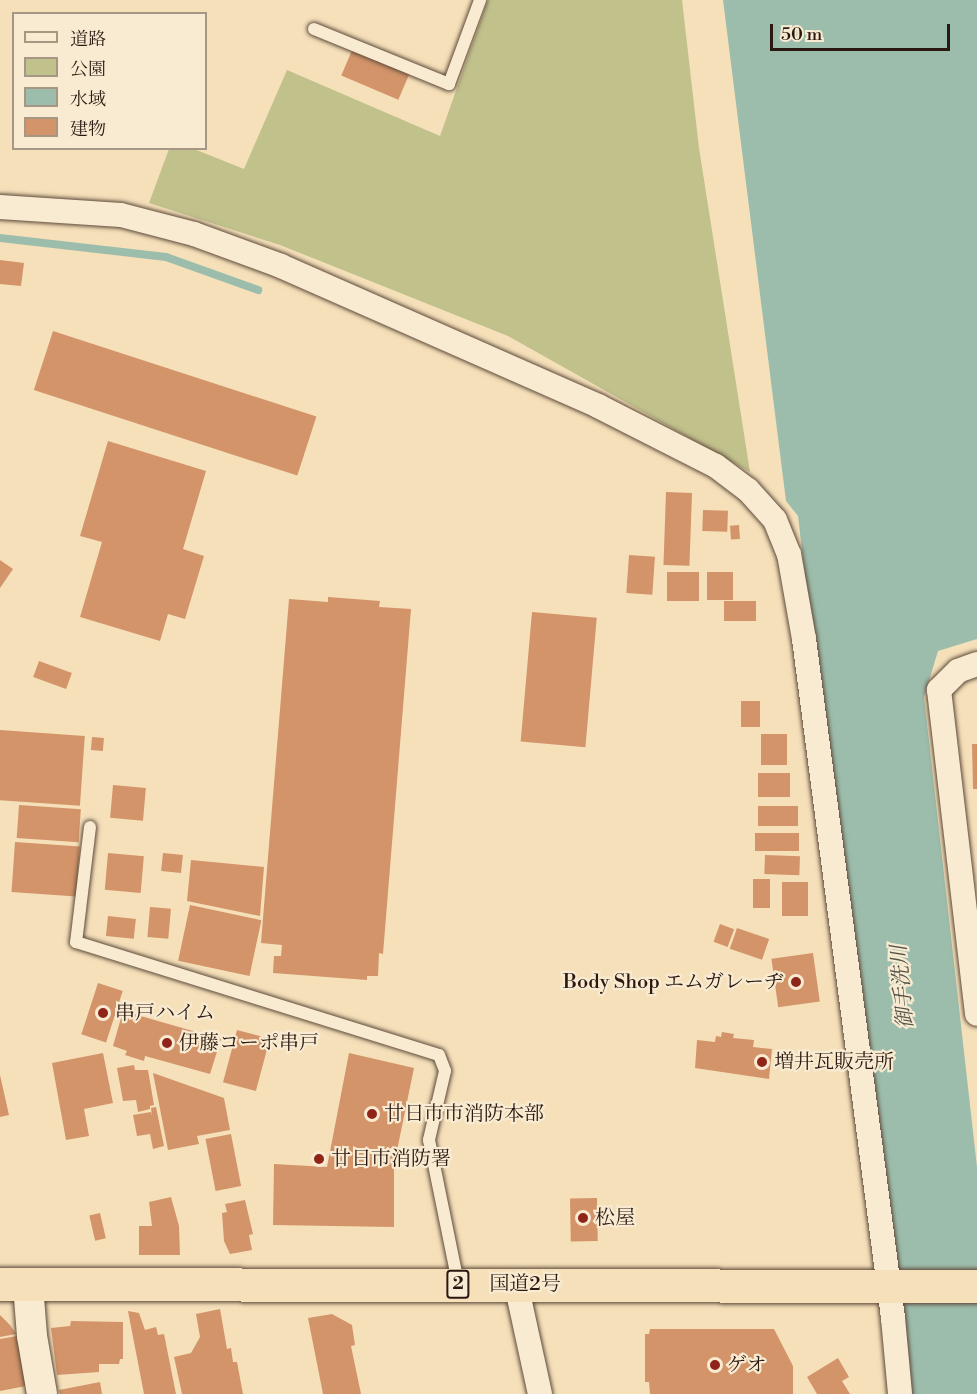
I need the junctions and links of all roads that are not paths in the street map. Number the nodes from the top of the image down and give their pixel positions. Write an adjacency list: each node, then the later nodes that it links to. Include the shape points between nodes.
1 (480, 0): 2 (lane, via 449,84)
2 (314, 29)
3 (0, 207): 10 (street, via 121,215 194,234 281,266 598,406 716,466 748,490 776,520 789,554 804,639)
4 (977, 664): 6 (street, via 958,670 939,690)
5 (90, 827): 8 (lane, via 76,942 439,1055 446,1071 429,1140)
6 (977, 1014)
7 (14, 1284): 8 (highway, 国道2号 / 2); 12 (street, via 32,1336)
8 (458, 1284): 9 (highway, 国道2号 / 2)
9 (516, 1284): 10 (highway, 国道2号 / 2); 13 (street)
10 (890, 1285): 11 (highway, 国道2号 / 2); 14 (street)
11 (977, 1286)
12 (42, 1394)
13 (540, 1394)
14 (900, 1394)

